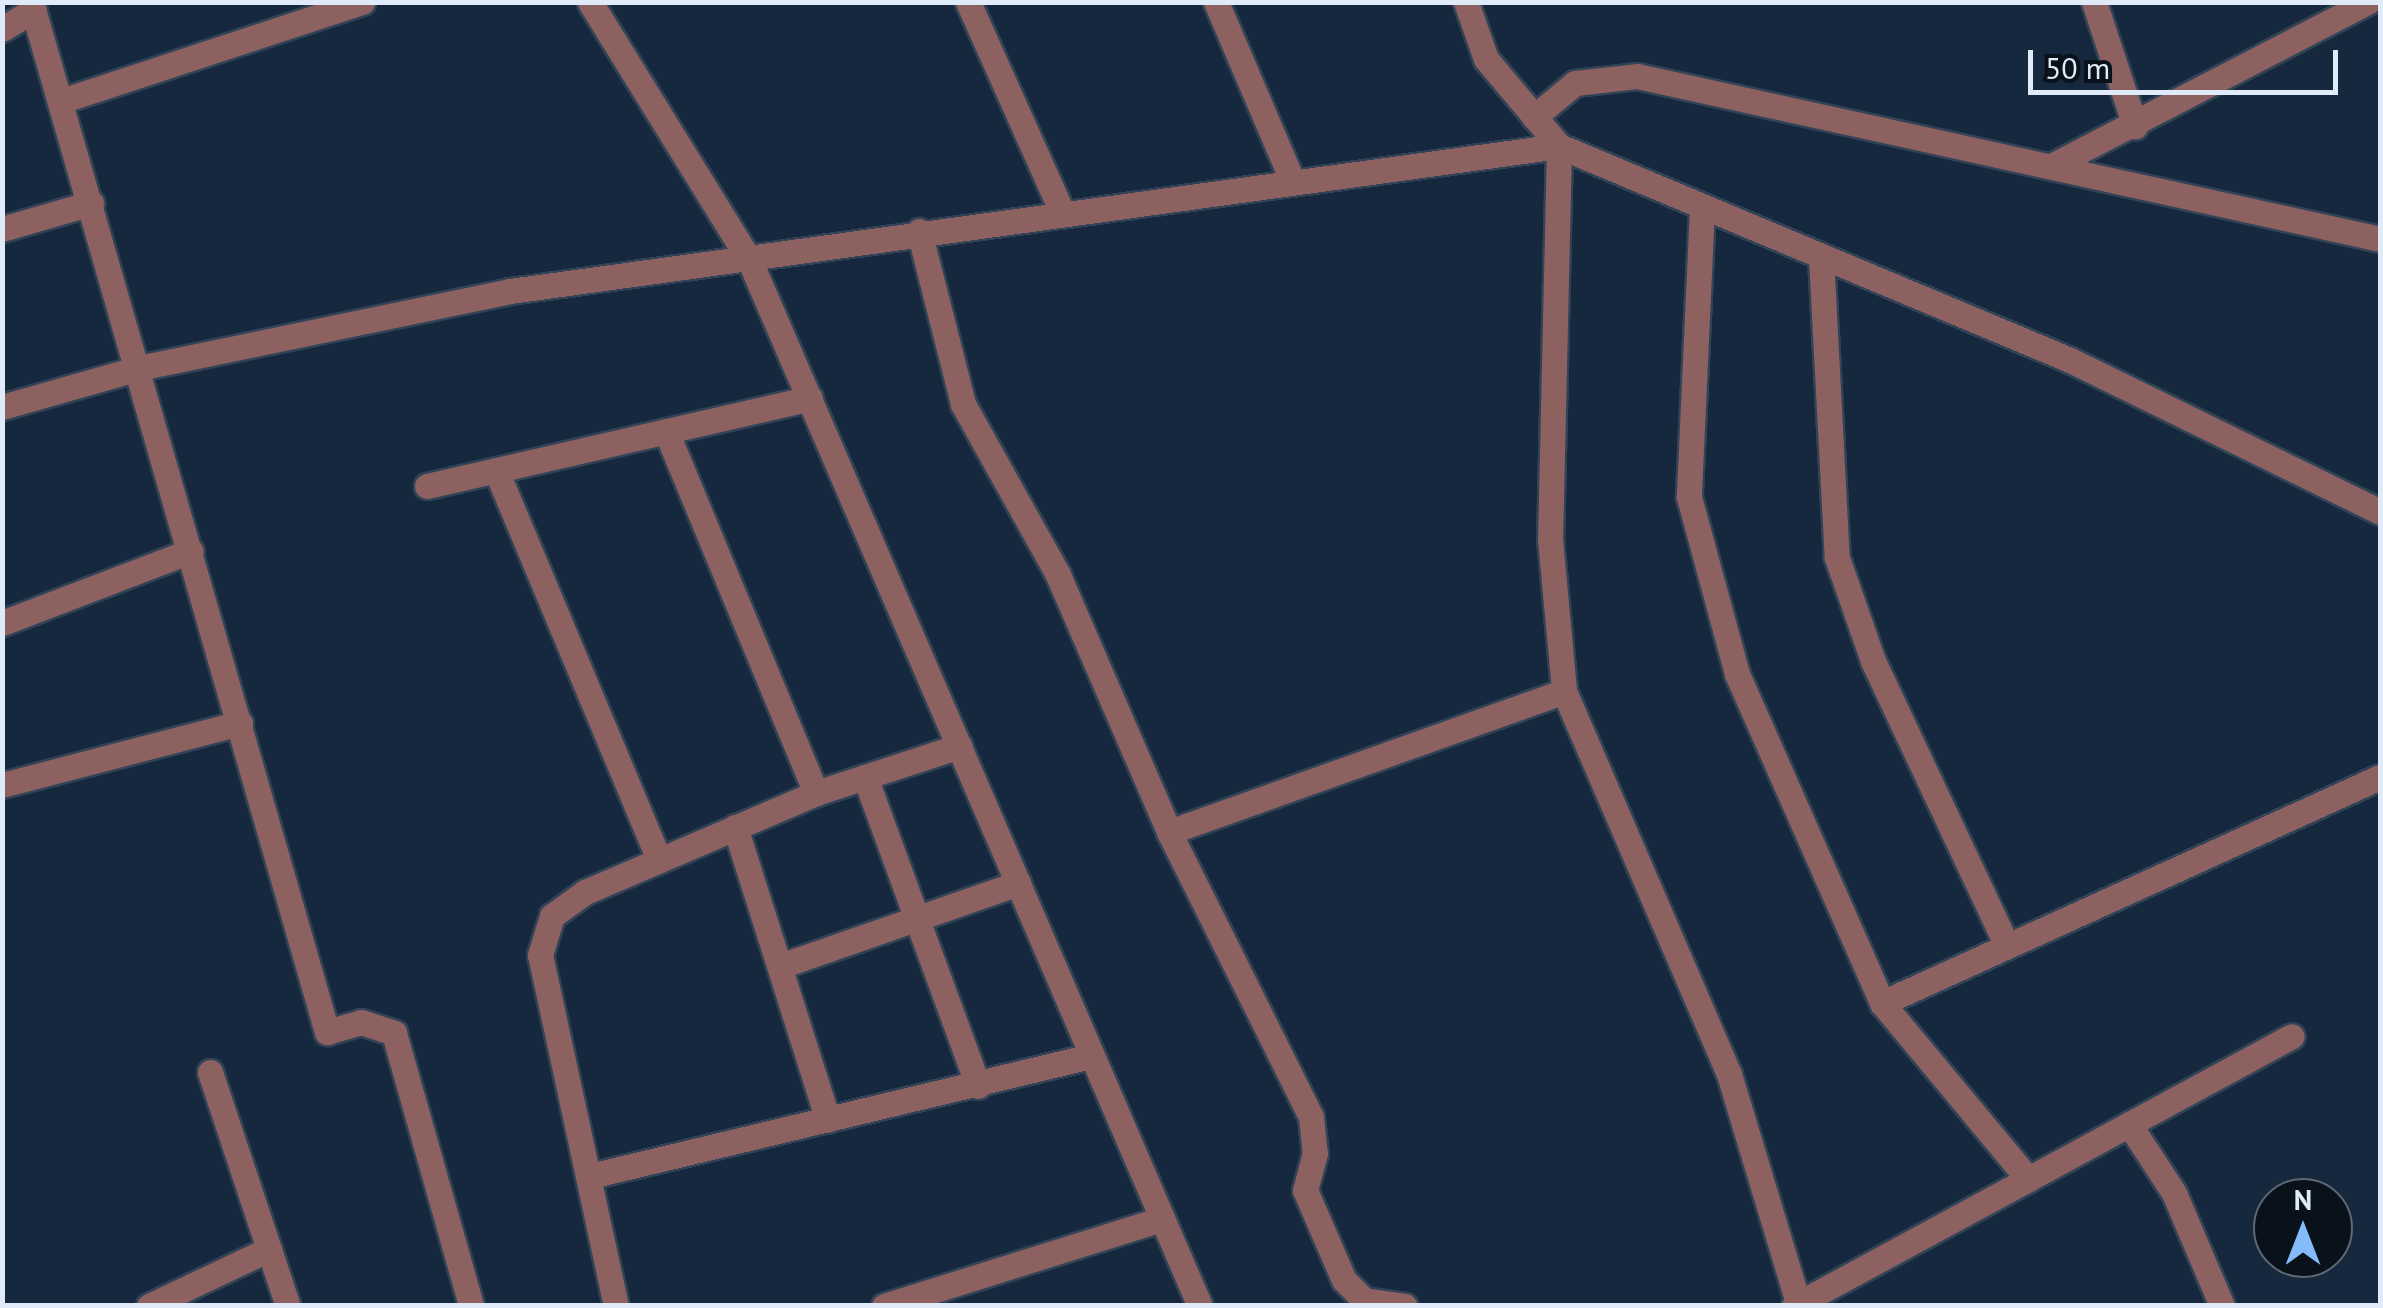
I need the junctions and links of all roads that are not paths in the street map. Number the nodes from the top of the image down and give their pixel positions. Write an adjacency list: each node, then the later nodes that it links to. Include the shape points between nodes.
1 (362, 2): 10 (street)
2 (590, 2): 23 (street)
3 (968, 2): 18 (street)
4 (1216, 2): 15 (street)
5 (1466, 2): 11 (street, via 1486,59)
6 (2094, 2): 12 (street)
7 (2368, 2): 12 (street)
8 (32, 6): 9 (street); 10 (street)
9 (2, 29)
10 (61, 101): 16 (street)
11 (1534, 117): 13 (street); 14 (street, via 1575,83 1637,76)
12 (2135, 126): 14 (street)
13 (1559, 146): 15 (street); 17 (street); 33 (street, via 1550,539)
14 (2055, 164): 21 (street)
15 (1292, 180): 18 (street)
16 (91, 203): 19 (street); 24 (street)
17 (1702, 207): 22 (street); 47 (street, via 1689,497 1738,674)
18 (1062, 212): 20 (street)
19 (2, 229)
20 (919, 231): 23 (street); 41 (street, via 963,404 1058,574)
21 (2380, 239)
22 (1821, 256): 30 (street, via 2070,360); 45 (street, via 1837,558 1873,661)
23 (749, 259): 24 (street, via 510,292); 25 (street)
24 (139, 368): 26 (street); 31 (street)
25 (810, 398): 27 (street); 35 (street)
26 (2, 407)
27 (666, 431): 28 (street); 39 (street)
28 (496, 470): 29 (street); 42 (street)
29 (428, 486)
30 (2380, 512)
31 (191, 550): 32 (street); 34 (street)
32 (2, 623)
33 (1564, 691): 41 (street); 58 (street, via 1729,1074)
34 (240, 723): 38 (street); 61 (street, via 327,1032 361,1022 394,1033)
35 (960, 746): 36 (street); 43 (street)
36 (865, 777): 39 (street); 44 (street)
37 (2380, 777): 45 (street)
38 (2, 785)
39 (816, 792): 40 (street)
40 (735, 827): 42 (street); 46 (street)
41 (1169, 832): 65 (street, via 1311,1118 1315,1153 1304,1190 1344,1280 1364,1300)
42 (659, 860): 54 (street, via 552,916 540,955)
43 (1018, 883): 44 (street); 49 (street)
44 (917, 918): 46 (street); 51 (street)
45 (2008, 946): 47 (street)
46 (786, 964): 52 (street)
47 (1882, 1003): 55 (street)
48 (2292, 1036): 53 (street)
49 (1087, 1056): 51 (street); 56 (street)
50 (210, 1072): 57 (street)
51 (978, 1086): 52 (street)
52 (828, 1120): 54 (street)
53 (2129, 1124): 55 (street); 66 (street, via 2174,1192)
54 (590, 1176): 62 (street)
55 (2028, 1179): 58 (street)
56 (1159, 1220): 63 (street); 64 (street)
57 (269, 1249): 59 (street); 60 (street)
58 (1797, 1305)
59 (149, 1306)
60 (288, 1306)
61 (471, 1306)
62 (616, 1306)
63 (884, 1306)
64 (1200, 1306)
65 (1405, 1306)
66 (2222, 1306)

